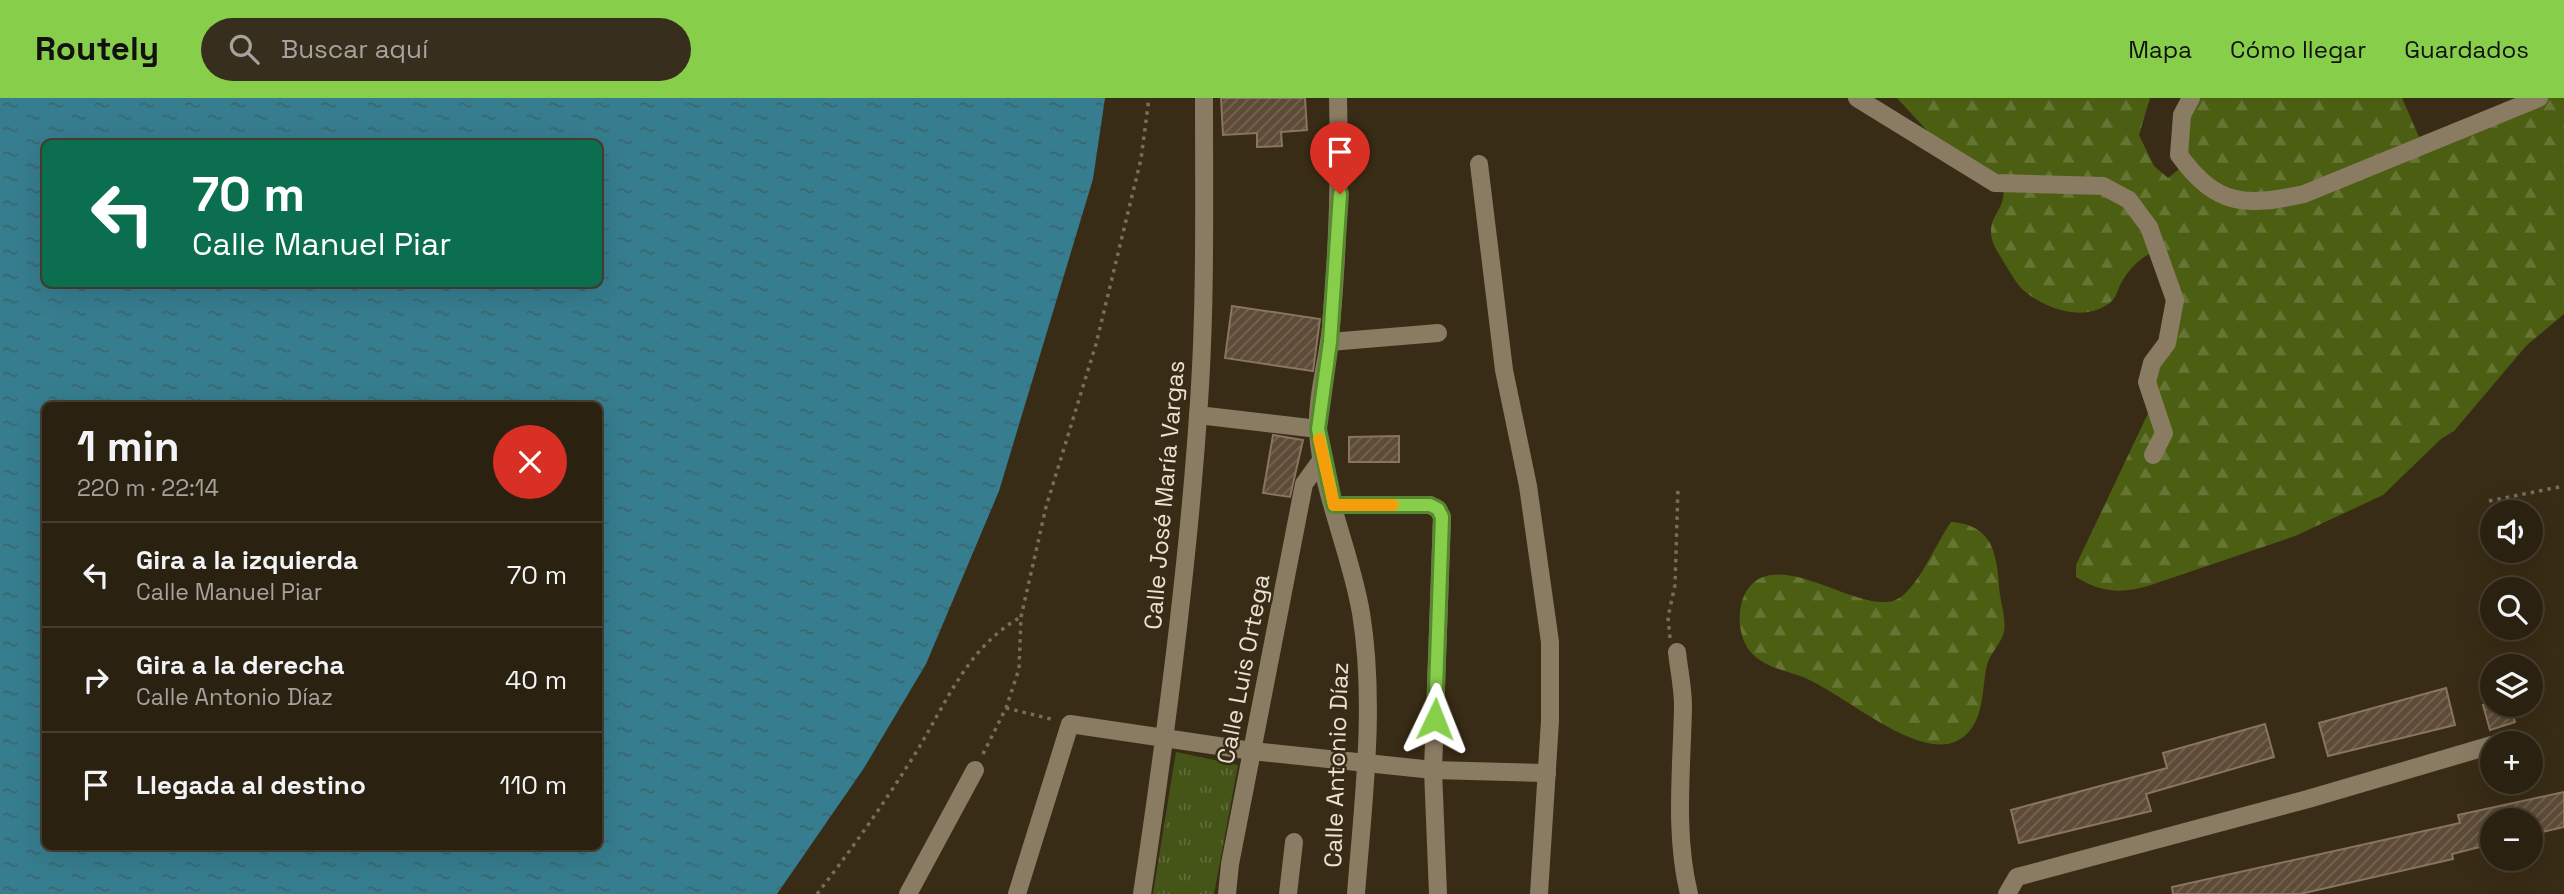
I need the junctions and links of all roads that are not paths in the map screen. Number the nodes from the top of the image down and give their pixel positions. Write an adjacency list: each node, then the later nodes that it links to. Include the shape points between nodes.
1 (1204, 98): 9 (street, Calle José María Vargas, via 1205,236)
2 (1338, 98): 8 (street, Calle Antonio Díaz, via 1340,194)
3 (1857, 98): 11 (street, via 1994,183 2103,186 2129,200 2148,227 2175,300 2167,343 2148,371 2147,382 2164,433)
4 (2191, 98): 5 (street, via 2182,114 2179,155 2202,184 2242,201 2304,194)
5 (2539, 98)
6 (1479, 164): 21 (street, via 1504,370 1528,486 1550,642)
7 (1438, 332): 8 (street)
8 (1330, 342): 10 (street, Calle Antonio Díaz)
9 (1198, 415): 10 (street); 15 (street, Calle José María Vargas)
10 (1318, 429): 12 (street, Calle Antonio Díaz)
11 (2153, 455)
12 (1322, 459): 13 (street, Calle Antonio Díaz); 17 (street, Calle Luis Ortega, via 1304,484)
13 (1334, 505): 18 (street, Calle Antonio Díaz, via 1360,612 1367,669); 20 (street, via 1430,505 1442,517)
14 (1677, 652): 31 (street, via 1683,703 1679,778)
15 (1166, 737): 17 (street); 24 (street, via 1070,724); 25 (street, Calle José María Vargas)
16 (2480, 748): 32 (street, via 2017,877)
17 (1252, 751): 18 (street); 26 (street, Calle Luis Ortega)
18 (1366, 762): 20 (street); 28 (street, Calle Antonio Díaz)
19 (975, 770): 23 (street)
20 (1433, 770): 21 (street); 29 (street)
21 (1547, 773): 30 (street)
22 (1294, 842): 27 (street)
23 (908, 894)
24 (1017, 894)
25 (1142, 894)
26 (1227, 894)
27 (1288, 894)
28 (1356, 894)
29 (1438, 894)
30 (1539, 894)
31 (1689, 894)
32 (2007, 894)

